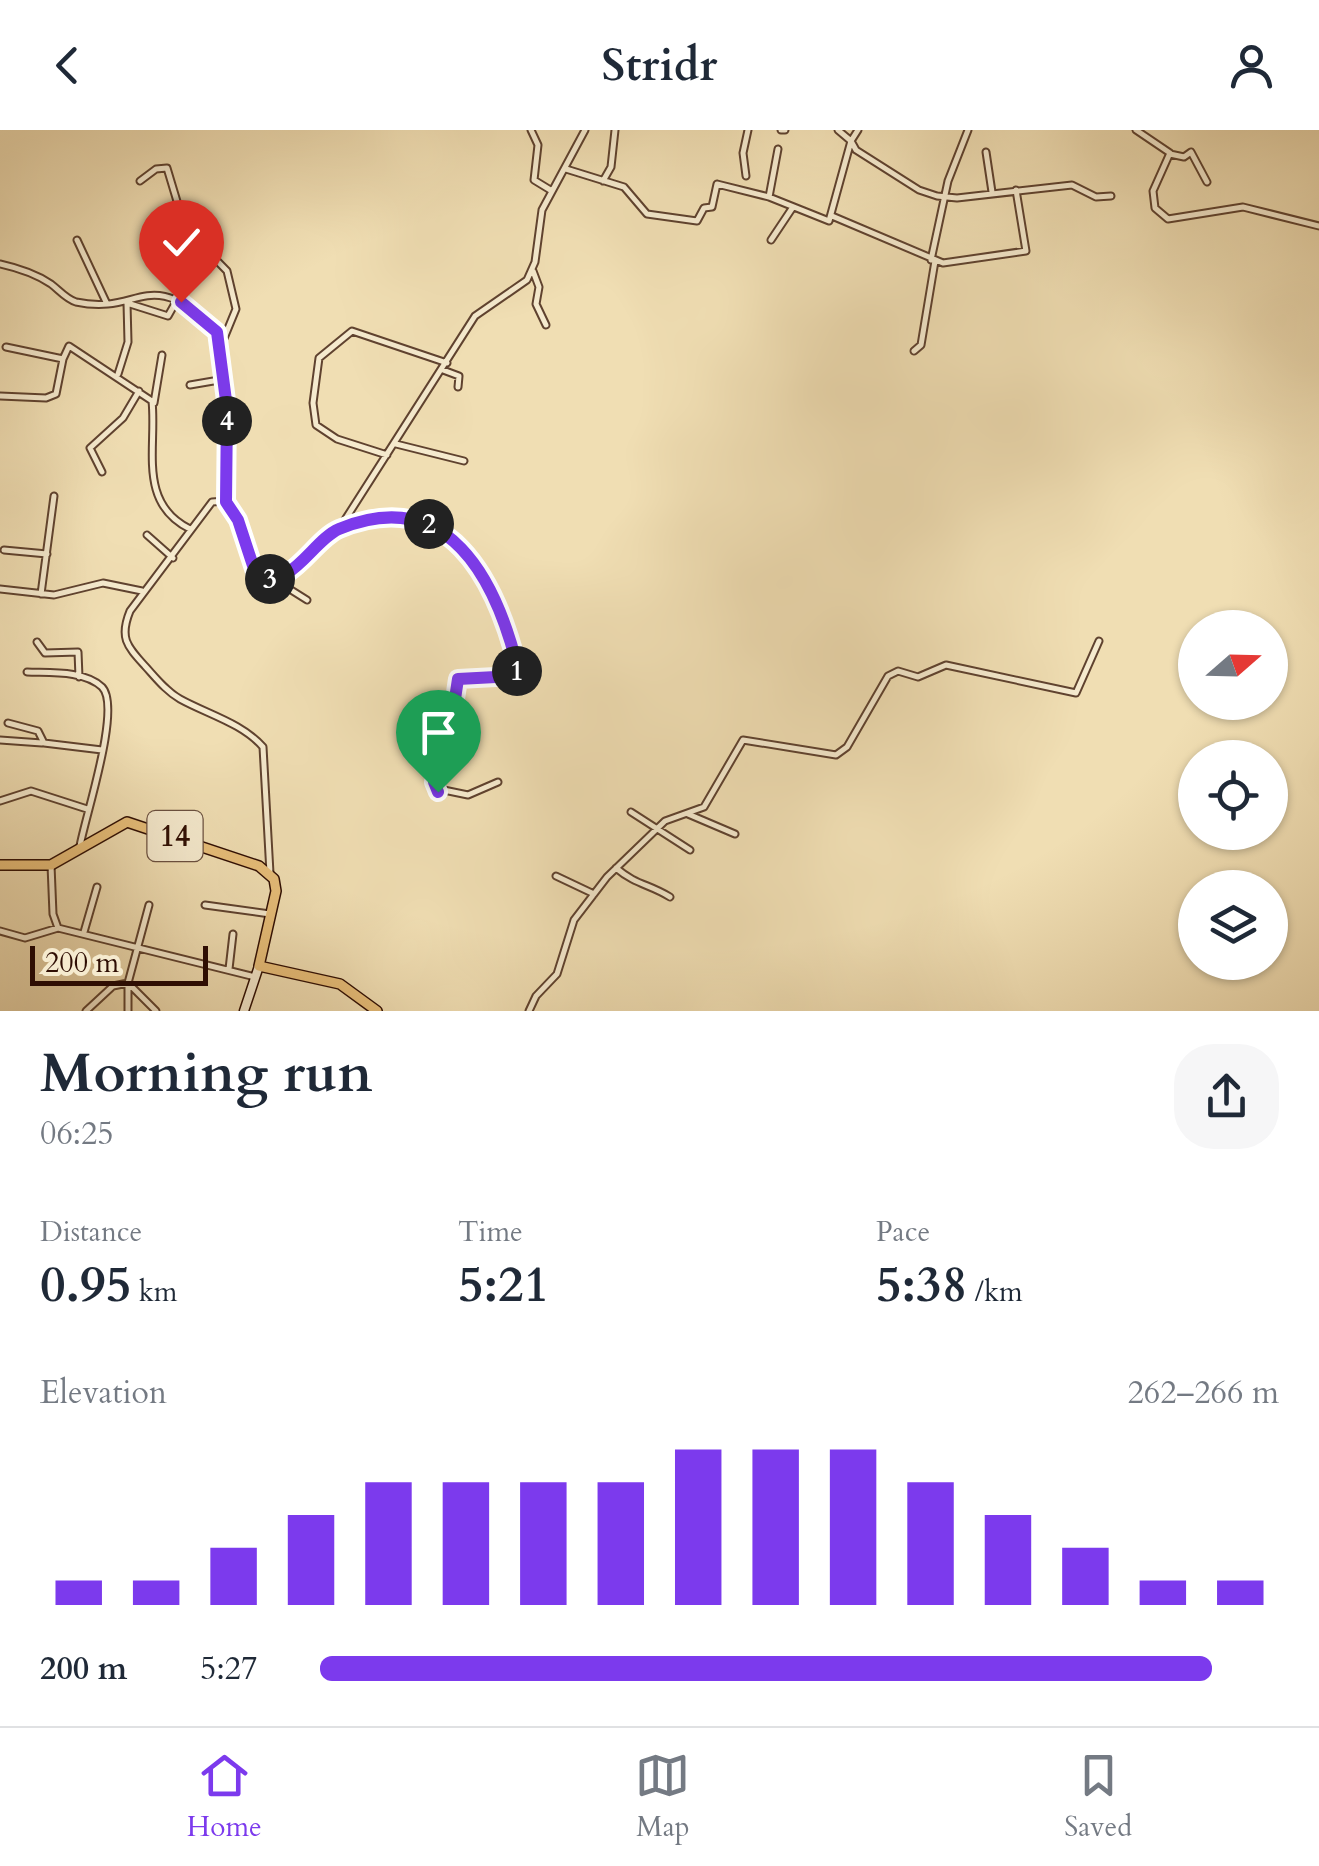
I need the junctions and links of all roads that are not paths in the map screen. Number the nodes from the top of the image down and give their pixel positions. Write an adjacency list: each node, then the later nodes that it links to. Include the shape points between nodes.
1 (532, 130): 18 (street, via 538,145 534,180)
2 (585, 130): 13 (street)
3 (615, 130): 16 (street, via 612,167)
4 (748, 130): 14 (street)
5 (838, 130): 9 (street)
6 (858, 130): 9 (street)
7 (968, 130): 23 (street)
8 (1136, 130): 12 (street)
9 (851, 141): 23 (street, via 875,164); 25 (street)
10 (778, 149): 22 (street)
11 (986, 152): 20 (street)
12 (1170, 154): 17 (street, via 1191,152); 26 (street, via 1152,196 1154,208 1168,218 1243,208)
13 (566, 169): 16 (street); 18 (street)
14 (746, 176)
15 (140, 181): 38 (street, via 167,168 185,228 226,268 236,308)
16 (603, 182): 22 (street, via 624,186 648,214 696,221 712,207 717,184)
17 (1207, 182)
18 (552, 190): 32 (street, via 538,222)
19 (1016, 190): 20 (street); 21 (street, via 1072,185 1096,197); 30 (street, via 1023,254)
20 (992, 192): 23 (street)
21 (1112, 196)
22 (769, 197): 24 (street)
23 (944, 197): 30 (street)
24 (793, 207): 25 (street, via 826,222); 28 (street)
25 (832, 216): 30 (street)
26 (1319, 226)
27 (77, 240): 35 (street)
28 (771, 240)
29 (186, 250): 33 (street, via 171,268 190,277)
30 (933, 260): 39 (street, via 921,344)
31 (0, 264): 35 (street, via 41,278 73,301)
32 (532, 271): 36 (street); 42 (street, via 520,288 475,316)
33 (176, 300): 34 (street, via 151,292); 34 (street, via 166,316); 38 (street, via 214,326)
34 (126, 302): 35 (street); 44 (street, via 128,342)
35 (107, 304)
36 (546, 325)
37 (6, 347): 41 (street)
38 (219, 350): 45 (street)
39 (914, 351)
40 (162, 355): 50 (street)
41 (63, 358): 44 (street, via 70,346); 49 (street, via 56,394)
42 (447, 363): 43 (street); 52 (street, via 352,331 319,358 316,425)
43 (443, 370): 47 (street, via 459,376); 51 (street)
44 (118, 374): 48 (street)
45 (225, 380): 46 (street); 56 (street)
46 (190, 385)
47 (458, 387)
48 (139, 390): 50 (street); 54 (street, via 123,418 90,448)
49 (0, 396)
50 (154, 404): 57 (street, via 160,504)
51 (396, 444): 52 (street); 53 (street)
52 (387, 455): 58 (street)
53 (464, 461)
54 (102, 472)
55 (54, 496): 61 (street)
56 (226, 502): 57 (street, via 206,504); 63 (street, via 255,575)
57 (190, 529): 62 (street)
58 (336, 530): 63 (street); 76 (street, via 414,518 444,532 474,561 518,669 458,679 434,786 468,795)
59 (147, 535): 62 (street)
60 (4, 550): 61 (street)
61 (47, 554): 66 (street)
62 (173, 558): 65 (street)
63 (272, 578): 67 (street)
64 (0, 589): 66 (street)
65 (142, 590): 66 (street, via 104,584); 90 (street, via 124,626 128,649 173,694 262,747)
66 (41, 594)
67 (307, 600)
68 (37, 642): 71 (street, via 45,653 78,652)
69 (1099, 642): 80 (street, via 1073,693 946,664 918,677 892,673 840,753 830,757 743,740 707,804)
70 (26, 672): 71 (street)
71 (80, 676): 75 (street, via 107,695)
72 (8, 723): 74 (street, via 38,731)
73 (0, 740): 74 (street)
74 (44, 743): 75 (street)
75 (102, 750): 78 (street)
76 (498, 782)
77 (0, 801): 78 (street, via 31,791)
78 (87, 809): 83 (street)
79 (630, 812): 81 (street)
80 (686, 812): 81 (street); 82 (street)
81 (658, 828): 84 (street); 89 (street)
82 (735, 834)
83 (80, 846): 85 (highway, 14); 90 (highway, 14, via 114,826 136,823)
84 (690, 850)
85 (64, 855): 87 (highway, 14); 88 (highway, 14)
86 (0, 864): 88 (highway, 14)
87 (51, 865): 88 (highway, 14); 98 (street)
88 (28, 867)
89 (616, 868): 93 (street); 94 (street, via 635,884)
90 (270, 874): 97 (highway)
91 (556, 876): 93 (street)
92 (97, 887): 100 (street)
93 (594, 894): 112 (street, via 569,932 557,974)
94 (670, 897)
95 (149, 905): 102 (street)
96 (205, 905): 97 (street)
97 (274, 910): 103 (highway)
98 (58, 928): 99 (street, via 25,938); 100 (street)
99 (0, 931)
100 (84, 932): 102 (street)
101 (234, 934): 104 (street)
102 (136, 944): 104 (street); 106 (street)
103 (260, 966): 105 (main road); 111 (highway, via 340,984)
104 (229, 969): 105 (street)
105 (255, 977): 110 (main road)
106 (128, 983): 107 (street, via 113,986); 108 (street); 109 (street)
107 (86, 1011)
108 (128, 1011)
109 (156, 1011)
110 (244, 1011)
111 (377, 1011)
112 (529, 1011)

